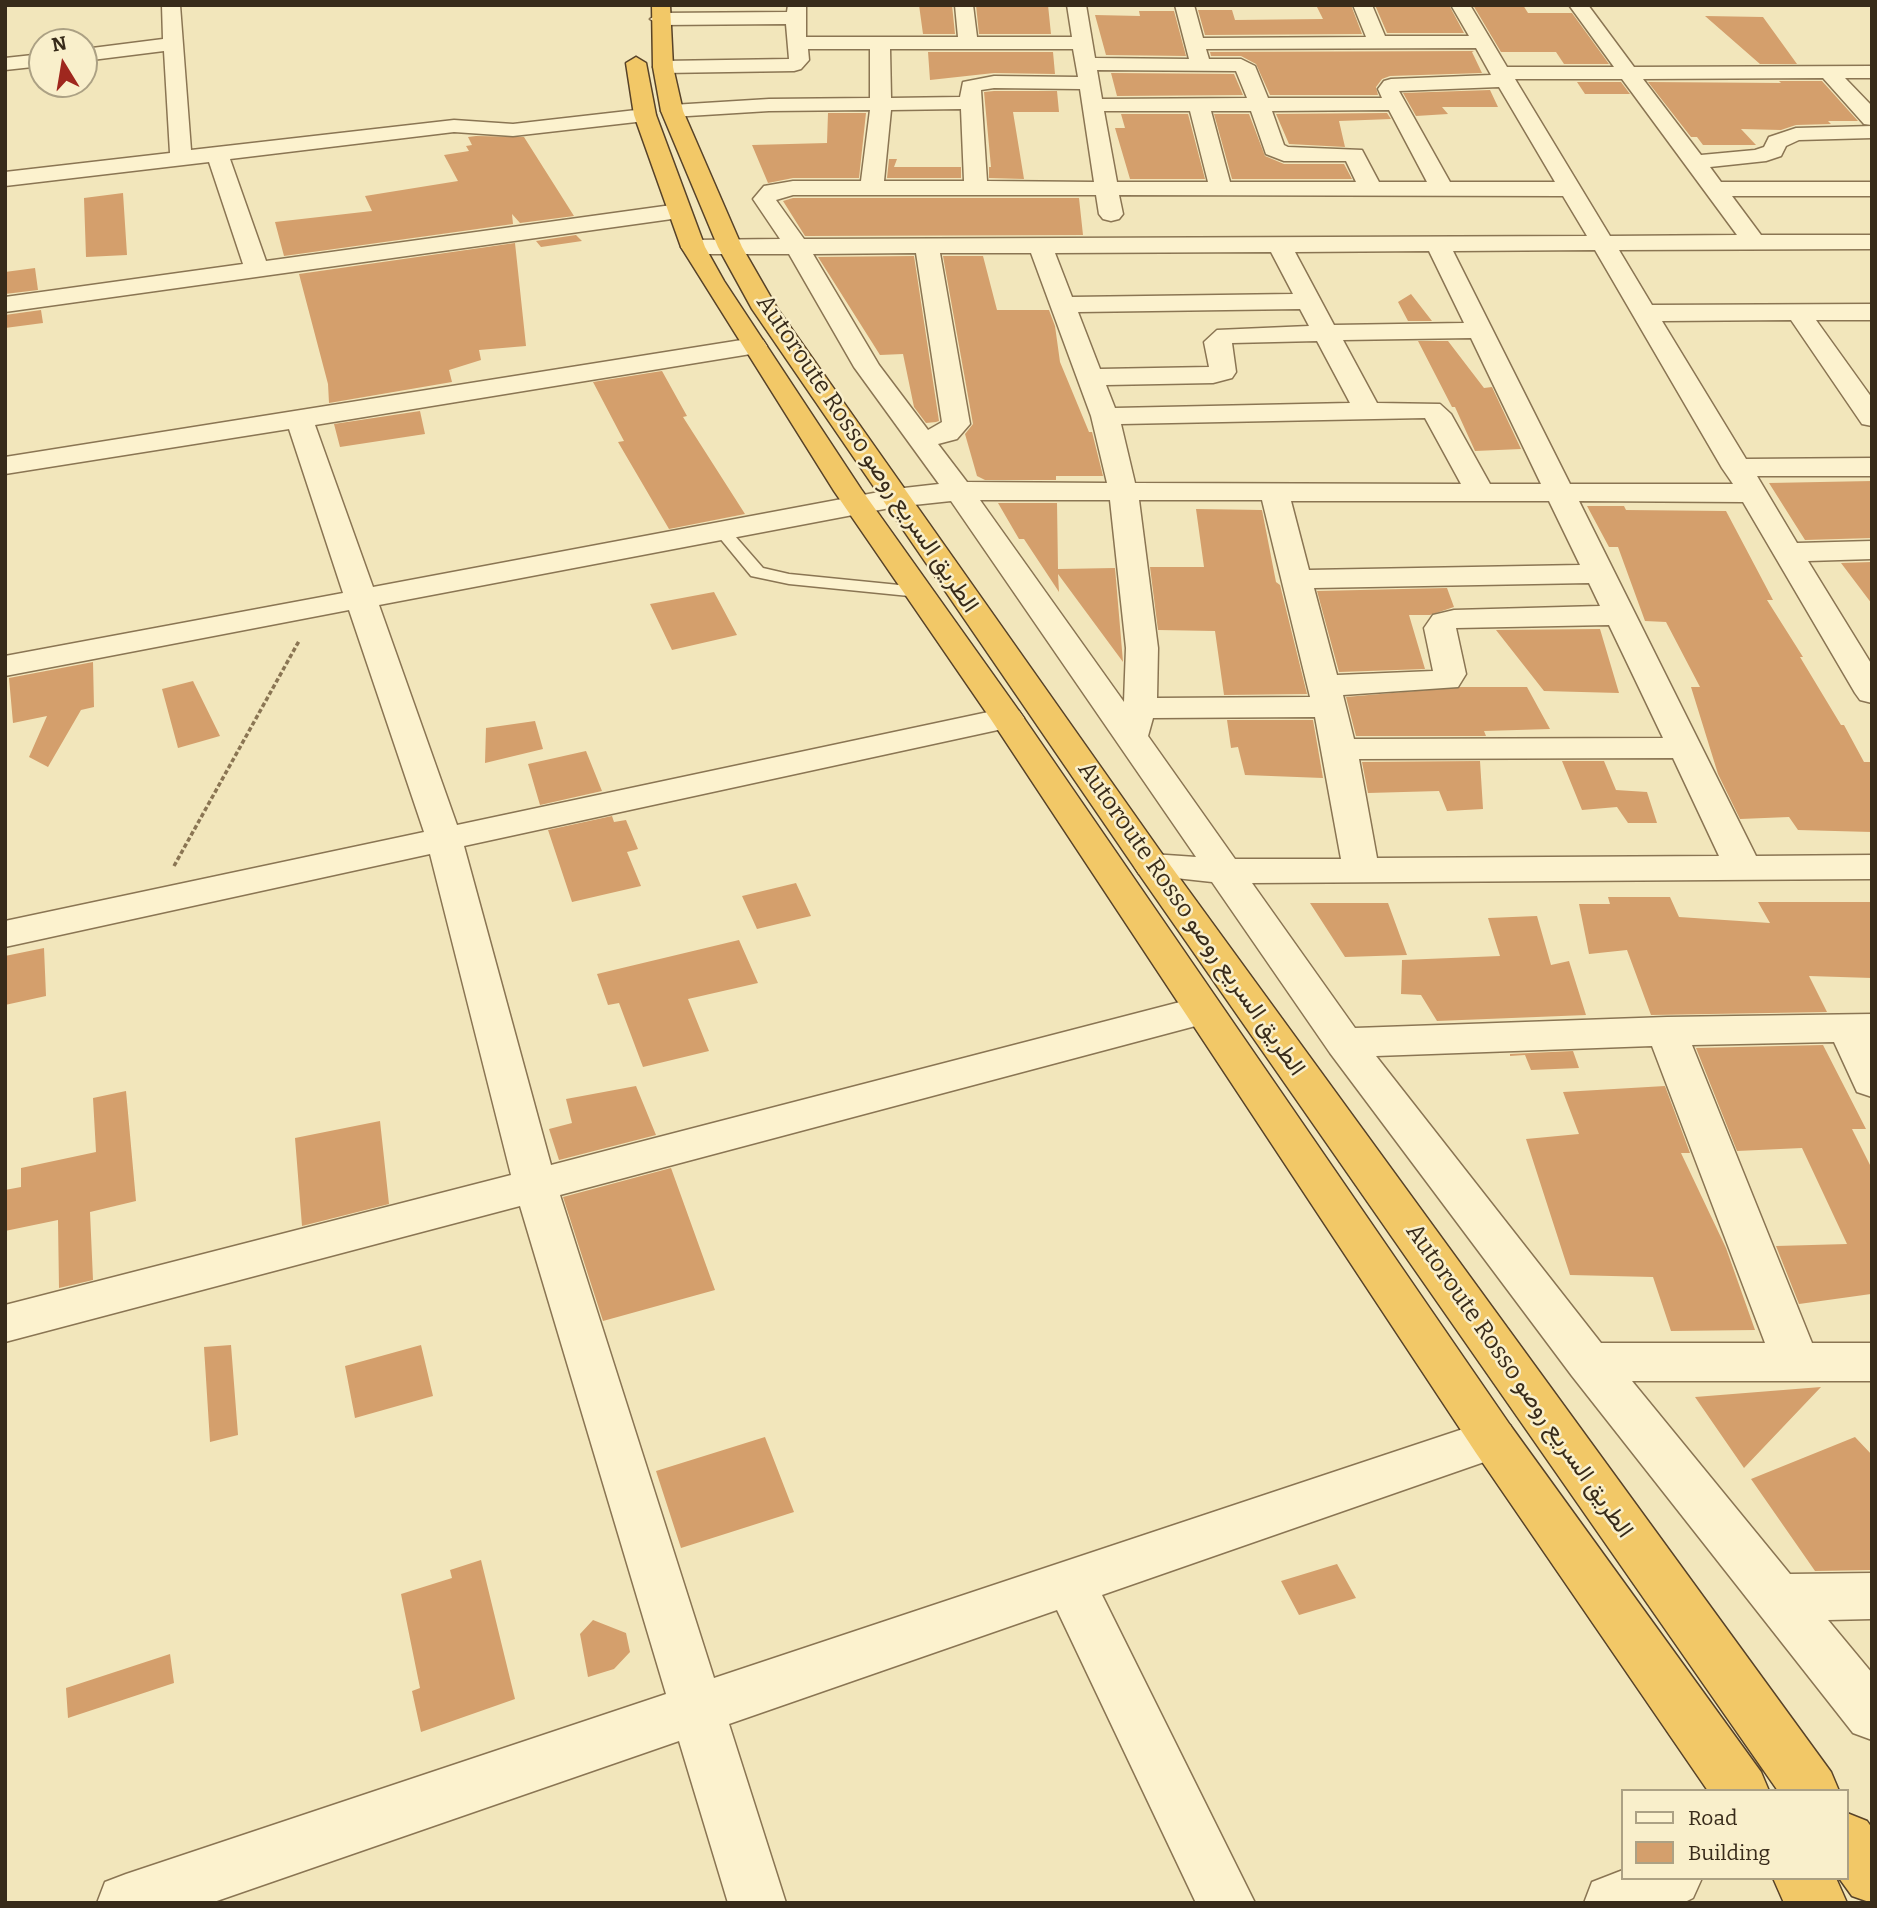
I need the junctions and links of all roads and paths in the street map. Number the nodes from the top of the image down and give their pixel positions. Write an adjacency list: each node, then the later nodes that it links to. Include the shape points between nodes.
1 (171, 5): 16 (street)
2 (964, 5): 13 (street)
3 (1076, 5): 25 (street)
4 (1184, 5): 14 (street)
5 (1362, 5): 15 (street)
6 (1460, 5): 10 (street)
7 (1578, 5): 22 (street)
8 (652, 10): 9 (street); 21 (highway, Autoroute Rosso الطريق السريع روصو); 32 (highway, Autoroute Rosso الطريق السريع روصو, via 636,64)
9 (796, 11): 11 (street)
10 (1482, 42): 15 (street); 26 (street)
11 (797, 43): 12 (street); 21 (street, via 799,60 794,65)
12 (880, 43): 13 (street); 27 (street)
13 (968, 43): 25 (street)
14 (1194, 43): 15 (street); 20 (street)
15 (1378, 43)
16 (173, 44): 17 (street); 36 (street)
17 (98, 53)
18 (28, 62): 19 (street)
19 (5, 64)
20 (1200, 64): 25 (street); 31 (street, via 1245,66)
21 (663, 67): 32 (highway, Autoroute Rosso الطريق السريع روصو)
22 (1628, 72): 23 (street); 26 (street); 37 (street)
23 (1828, 72): 24 (street); 33 (street)
24 (1872, 72)
25 (1087, 74): 28 (street, via 982,83 968,90); 30 (street); 46 (street)
26 (1503, 77): 29 (street, via 1402,82 1388,89); 43 (street)
27 (881, 103): 28 (street); 32 (street, via 769,104); 39 (street)
28 (971, 103): 45 (street)
29 (1396, 104): 31 (street); 42 (street)
30 (1199, 106): 31 (street); 40 (street)
31 (1262, 106): 41 (street, via 1273,149 1354,155)
32 (658, 113): 35 (street, via 513,130 454,126); 48 (highway, Autoroute Rosso الطريق السريع روصو); 58 (highway, Autoroute Rosso الطريق السريع روصو)
33 (1872, 119)
34 (1872, 132): 37 (street, via 1796,134 1785,136 1773,151 1758,156)
35 (217, 154): 36 (street); 60 (street)
36 (181, 158): 38 (street)
37 (1695, 162): 47 (street)
38 (5, 179)
39 (872, 188): 45 (street); 59 (street, via 793,188 766,194 768,207)
40 (1221, 189): 41 (street); 46 (street)
41 (1371, 189): 42 (street)
42 (1442, 189): 43 (street)
43 (1570, 189): 50 (street)
44 (1872, 189): 47 (street)
45 (976, 190): 46 (street)
46 (1107, 190): 56 (street)
47 (1715, 190): 51 (street)
48 (680, 211): 57 (highway, Autoroute Rosso الطريق السريع روصو); 60 (street)
49 (1872, 242): 51 (street)
50 (1602, 243): 51 (street); 52 (street); 66 (street)
51 (1755, 243)
52 (1438, 244): 53 (street); 67 (street)
53 (1279, 245): 56 (street); 61 (street)
54 (927, 246): 55 (street); 59 (street); 75 (street, via 956,424 947,433)
55 (1040, 246): 56 (street); 63 (street)
56 (1117, 246)
57 (693, 247): 58 (street); 69 (highway, Autoroute Rosso الطريق السريع روصو)
58 (730, 247): 59 (street); 85 (highway, Autoroute Rosso الطريق السريع روصو, via 765,309)
59 (797, 247): 75 (street, via 867,367)
60 (257, 269): 62 (street)
61 (1309, 301): 63 (street); 68 (street)
62 (5, 305)
63 (1063, 305): 70 (street)
64 (1798, 312): 65 (street); 66 (street); 73 (street)
65 (1872, 312)
66 (1644, 313): 78 (street)
67 (1479, 330): 68 (street); 83 (street)
68 (1326, 332): 70 (street, via 1219,338 1223,372 1213,375); 71 (street)
69 (754, 346): 74 (street); 86 (highway, Autoroute Rosso الطريق السريع روصو)
70 (1089, 377): 72 (street)
71 (1368, 412): 72 (street); 82 (street, via 1421,409 1437,414)
72 (1105, 416): 80 (street)
73 (1872, 418)
74 (299, 419): 76 (street); 93 (street)
75 (920, 440): 79 (street)
76 (5, 466)
77 (1872, 467): 78 (street)
78 (1736, 468): 84 (street)
79 (959, 491): 80 (street); 85 (street); 100 (street)
80 (1123, 491): 81 (street); 100 (street, via 1142,648)
81 (1274, 492): 82 (street); 91 (street)
82 (1480, 492): 83 (street)
83 (1559, 492): 84 (street); 90 (street)
84 (1751, 493): 89 (street)
85 (895, 498): 86 (street); 104 (highway, Autoroute Rosso الطريق السريع روصو)
86 (858, 505): 87 (street); 92 (highway, Autoroute Rosso الطريق السريع روصو)
87 (722, 531): 92 (lane, via 757,572); 93 (street)
88 (1872, 550): 89 (street)
89 (1787, 552): 97 (street)
90 (1599, 574): 91 (street); 95 (street)
91 (1296, 579): 98 (street)
92 (919, 592): 99 (highway, Autoroute Rosso الطريق السريع روصو)
93 (364, 600): 94 (street); 103 (street)
94 (316, 609): 96 (street); 109 (path)
95 (1619, 615): 98 (street, via 1454,619 1440,628 1450,674 1446,680); 101 (street)
96 (5, 666)
97 (1872, 693)
98 (1327, 697): 100 (street); 102 (street)
99 (1007, 718): 103 (street); 111 (highway, Autoroute Rosso الطريق السريع روصو)
100 (1135, 723): 108 (street)
101 (1684, 748): 102 (street); 105 (street)
102 (1340, 749): 107 (street)
103 (444, 839): 109 (street); 116 (street)
104 (1152, 866): 108 (street); 128 (highway, Autoroute Rosso الطريق السريع روصو)
105 (1743, 867): 106 (street); 107 (street)
106 (1872, 867)
107 (1361, 869): 108 (street)
108 (1224, 871): 114 (street)
109 (154, 902): 110 (street)
110 (5, 934)
111 (1203, 1010): 116 (street); 121 (highway, Autoroute Rosso الطريق السريع روصو)
112 (1859, 1027): 113 (street); 115 (street)
113 (1667, 1031): 114 (street); 119 (street)
114 (1344, 1043): 118 (street)
115 (1872, 1082)
116 (536, 1185): 117 (street); 125 (street)
117 (5, 1324)
118 (1589, 1362): 119 (street); 124 (street)
119 (1796, 1362): 120 (street)
120 (1872, 1362)
121 (1493, 1439): 122 (street); 127 (highway, Autoroute Rosso الطريق السريع روصو)
122 (1070, 1583): 125 (street); 135 (street)
123 (1872, 1596): 124 (street)
124 (1776, 1597): 126 (street)
125 (696, 1709): 133 (street); 134 (street)
126 (1872, 1715)
127 (1740, 1789)
128 (1810, 1789)
129 (1849, 1845): 130 (highway)
130 (1872, 1876)
131 (1668, 1880): 136 (street)
132 (1803, 1880): 137 (highway)
133 (126, 1903)
134 (757, 1903)
135 (1226, 1903)
136 (1613, 1903)
137 (1818, 1903)

